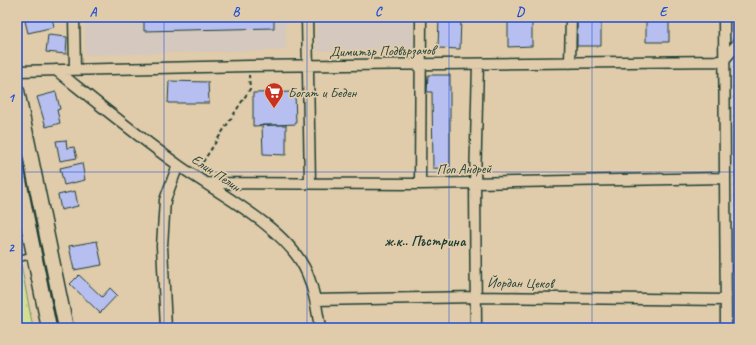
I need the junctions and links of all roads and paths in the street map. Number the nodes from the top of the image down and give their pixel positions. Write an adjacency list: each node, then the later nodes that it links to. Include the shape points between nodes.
1 (74, 17): 14 (street)
2 (307, 17): 11 (street)
3 (421, 17): 9 (street)
4 (571, 17): 8 (street)
5 (724, 17): 7 (street)
6 (739, 42): 7 (street)
7 (723, 61): 8 (street, Димитър Подвързачов); 20 (street)
8 (570, 63): 10 (street, Димитър Подвързачов)
9 (421, 64): 10 (street, Димитър Подвързачов); 11 (street, Димитър Подвързачов); 24 (street)
10 (478, 64): 23 (street)
11 (308, 65): 12 (street, Димитър Подвързачов); 22 (street)
12 (249, 66): 14 (street, Димитър Подвързачов); 19 (path, via 250,89)
13 (56, 70): 14 (street, Димитър Подвързачов); 15 (street, Димитър Подвързачов); 17 (street, Елин Пелин)
14 (75, 70)
15 (17, 71)
16 (17, 91): 31 (main road)
17 (178, 165): 19 (street, Елин Пелин); 32 (street, via 165,200 162,246)
18 (17, 171): 25 (main road)
19 (195, 176): 21 (street, Елин Пелин)
20 (724, 178): 23 (street, Поп Андрей); 29 (street)
21 (205, 183): 22 (street, Поп Андрей); 28 (street, Елин Пелин, via 264,222 289,246 304,267)
22 (310, 183): 24 (street, Поп Андрей)
23 (475, 183): 24 (street, Поп Андрей); 27 (street)
24 (420, 184)
25 (34, 255): 26 (lane); 30 (main road)
26 (17, 259)
27 (476, 297): 28 (street, Йордан Цеков); 29 (street, Йордан Цеков); 34 (street)
28 (315, 300): 33 (street, Елин Пелин)
29 (725, 300): 35 (street)
30 (49, 328)
31 (66, 328)
32 (166, 328)
33 (320, 328)
34 (476, 328)
35 (726, 328)

